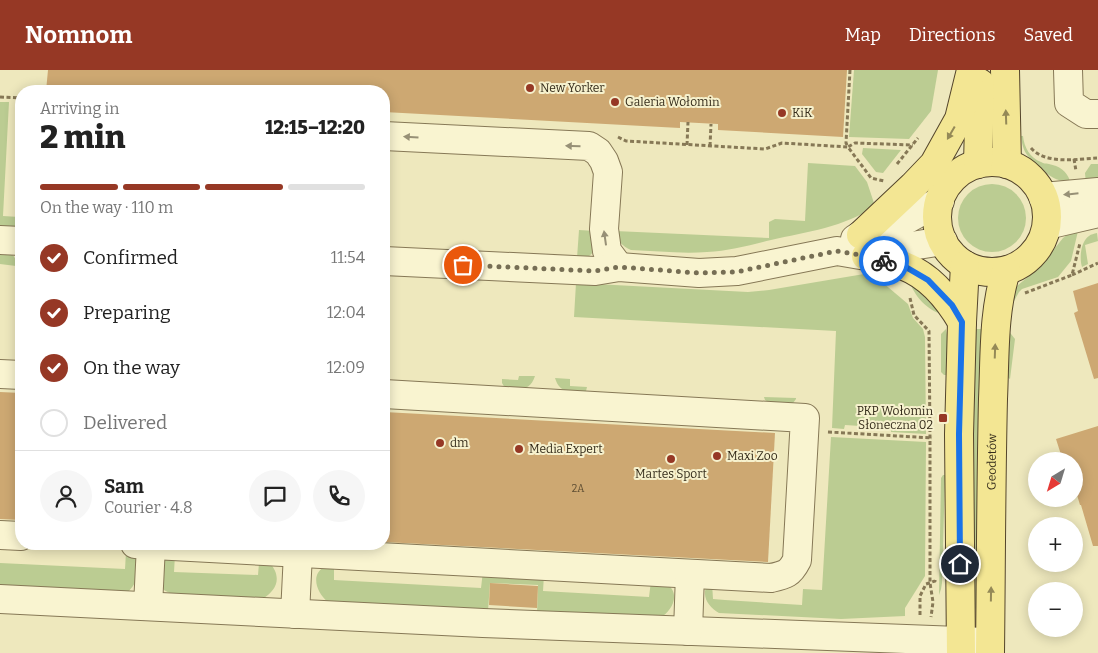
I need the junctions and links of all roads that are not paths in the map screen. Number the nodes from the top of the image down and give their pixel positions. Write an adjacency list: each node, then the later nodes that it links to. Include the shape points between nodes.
1 (972, 70): 17 (main road, one-way to 17, via 960,118 934,164 913,186 887,196)
2 (980, 70): 7 (main road)
3 (1005, 70): 8 (main road, one-way to 3)
4 (1068, 70): 5 (street, via 1069,103 1086,114)
5 (1098, 114)
6 (390, 136): 20 (street, one-way to 6, via 607,250 604,229 608,172 598,152 589,146)
7 (978, 164): 8 (main road); 11 (main road, via 954,178)
8 (1007, 164): 10 (main road, via 1033,180)
9 (1098, 192): 10 (street, one-way to 10)
10 (1043, 197): 13 (main road)
11 (940, 201): 16 (main road, via 937,222); 17 (street, via 895,226)
12 (1098, 213): 13 (street)
13 (1047, 225): 21 (main road, via 1036,251 1023,263)
14 (0, 240): 15 (street)
15 (15, 241)
16 (943, 242): 17 (street); 19 (main road)
17 (872, 251): 20 (street, via 837,251 736,272 699,273); 22 (main road, via 928,280 952,305)
18 (390, 261): 20 (street, via 595,271)
19 (965, 265): 21 (main road, via 985,272); 22 (main road)
20 (619, 267)
21 (1006, 271): 37 (main road, Geodetów, one-way to 21, via 996,322)
22 (962, 322): 36 (main road, via 959,434)
23 (0, 374): 24 (street)
24 (15, 375)
25 (390, 394): 31 (street, via 805,418 797,560 791,571 771,578)
26 (0, 535): 27 (street)
27 (15, 536)
28 (143, 550): 33 (street)
29 (246, 550): 30 (street)
30 (298, 553): 31 (street); 34 (street)
31 (690, 574): 35 (street)
32 (0, 599): 33 (street)
33 (148, 606): 34 (street)
34 (295, 614): 35 (street)
35 (688, 631): 36 (street, via 929,640)
36 (961, 647): 37 (street)
37 (990, 648)

